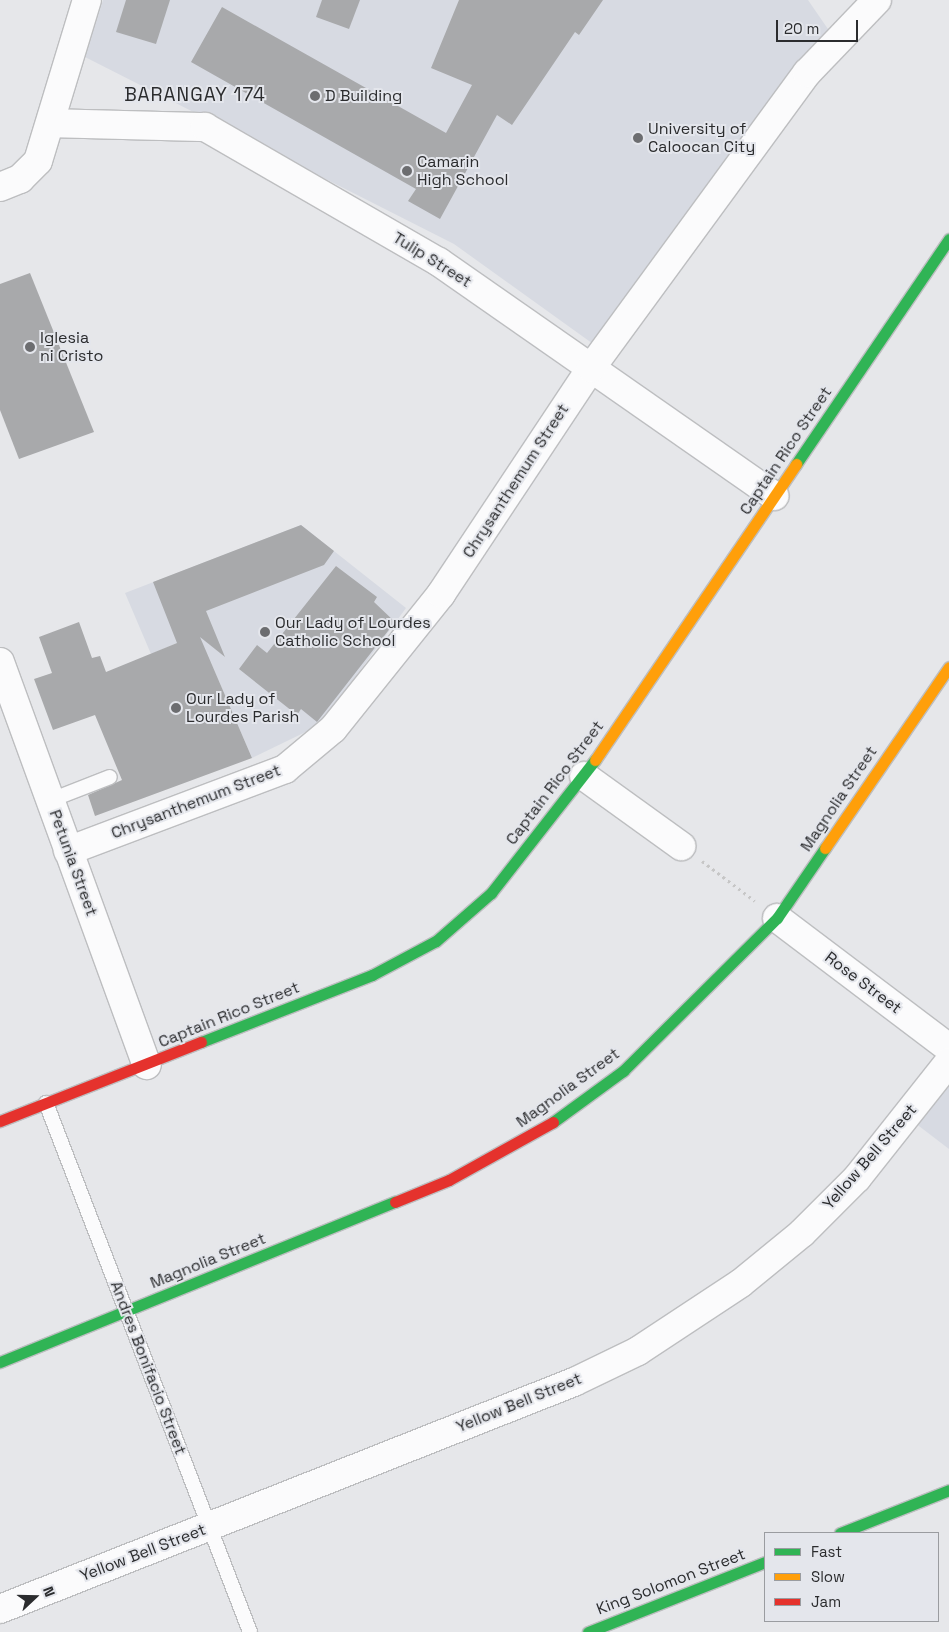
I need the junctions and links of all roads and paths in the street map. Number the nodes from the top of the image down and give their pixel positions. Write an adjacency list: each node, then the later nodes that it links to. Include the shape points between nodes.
1 (87, 0): 3 (street)
2 (877, 0): 6 (street, Chrysanthemum Street, via 807,74)
3 (51, 123): 4 (street, via 34,167 20,179); 6 (street, Tulip Street, via 205,127 439,262)
4 (0, 187)
5 (949, 239): 7 (street, Captain Rico Street)
6 (591, 368): 7 (street, Tulip Street); 14 (street, Chrysanthemum Street, via 441,594 333,729 285,769)
7 (774, 496): 10 (street, Captain Rico Street)
8 (0, 662): 12 (street, Petunia Street)
9 (949, 667): 15 (street, Magnolia Street)
10 (584, 776): 13 (street); 18 (street, Captain Rico Street, via 490,892 436,941 372,975)
11 (110, 777): 12 (lane)
12 (51, 800): 14 (street, Petunia Street)
13 (681, 846): 15 (path)
14 (68, 851): 18 (street, Petunia Street)
15 (777, 918): 16 (street, Rose Street); 21 (street, Magnolia Street, via 623,1071 538,1133 440,1184)
16 (949, 1048)
17 (949, 1062): 24 (street, Yellow Bell Street, via 857,1178 802,1233 741,1284 638,1351 574,1382)
18 (147, 1064): 19 (street, Captain Rico Street)
19 (46, 1103): 20 (street, Captain Rico Street); 21 (lane, Andres Bonifacio Street)
20 (0, 1121)
21 (127, 1311): 22 (street, Magnolia Street); 24 (lane, Andres Bonifacio Street)
22 (0, 1362)
23 (949, 1490): 25 (street)
24 (208, 1528): 27 (street, Yellow Bell Street); 28 (lane, Andres Bonifacio Street)
25 (843, 1532)
26 (764, 1562): 29 (street, King Solomon Street)
27 (0, 1608)
28 (250, 1632)
29 (588, 1632)

